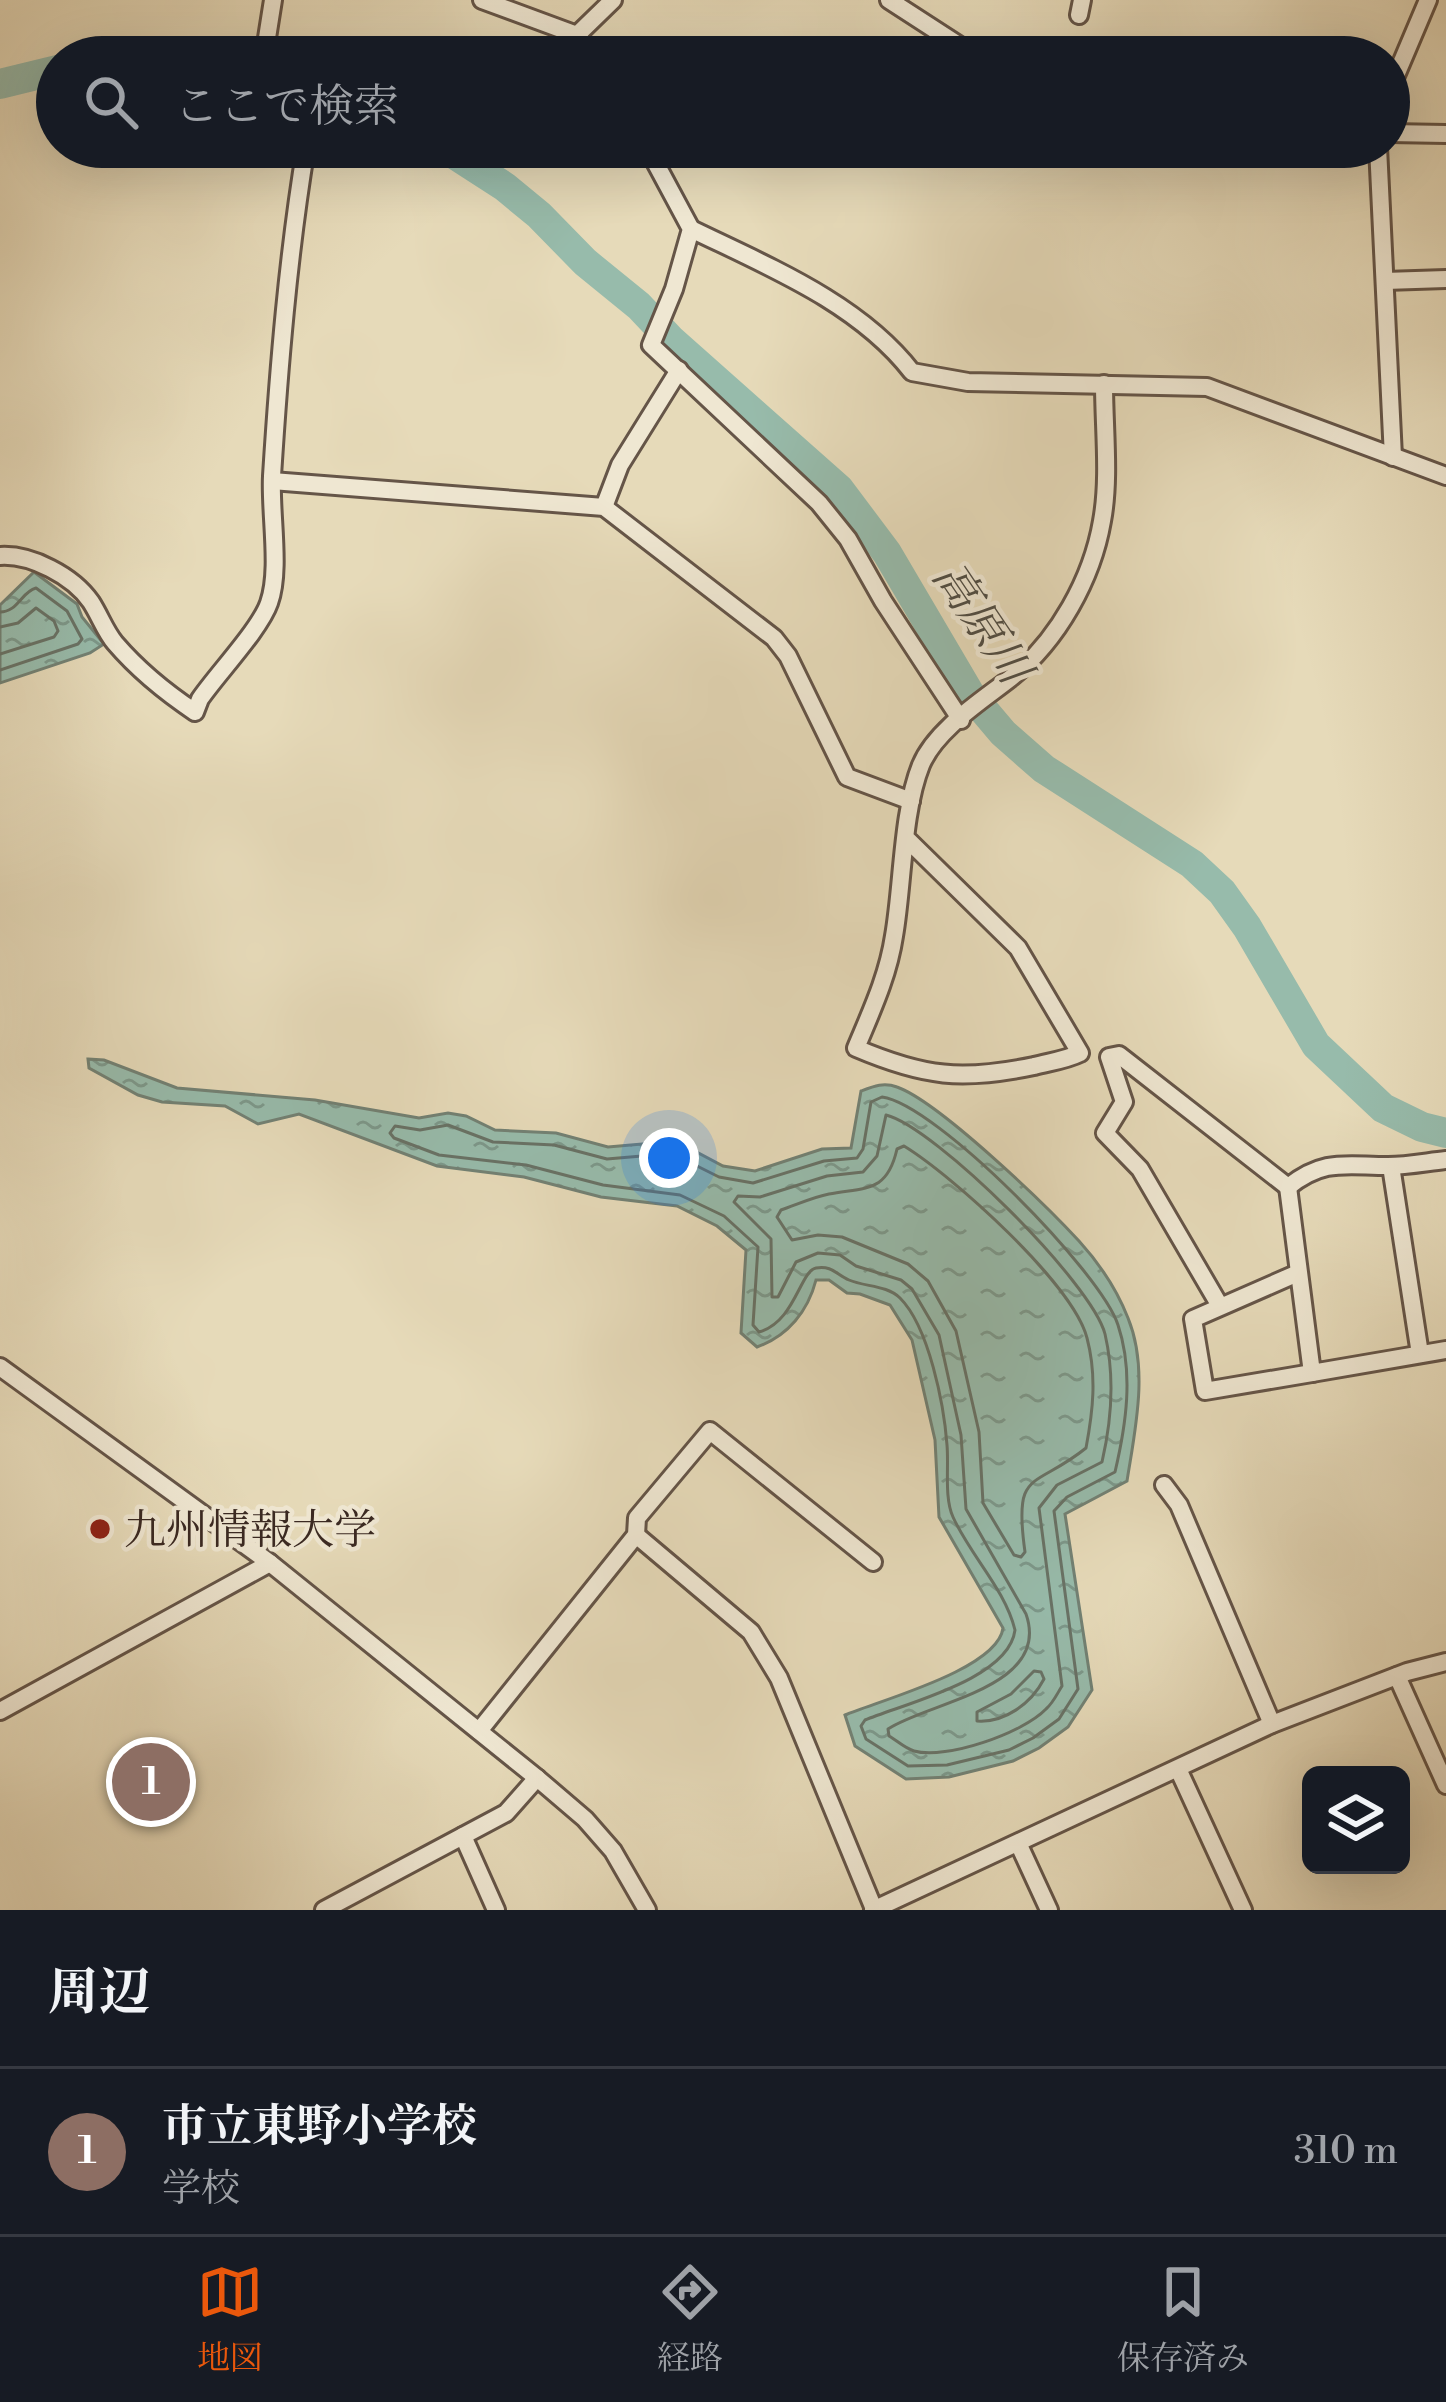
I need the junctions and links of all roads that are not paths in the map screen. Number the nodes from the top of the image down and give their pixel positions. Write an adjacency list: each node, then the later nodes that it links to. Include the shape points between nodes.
1 (273, 0): 7 (street)
2 (482, 0): 6 (street)
3 (613, 0): 6 (street)
4 (889, 0): 8 (street)
5 (1428, 0): 9 (street)
6 (578, 35)
7 (267, 36)
8 (945, 36)
9 (1410, 42)
10 (1410, 133): 11 (street)
11 (1446, 134)
12 (303, 168): 22 (street)
13 (659, 168): 15 (street)
14 (1379, 168): 17 (street)
15 (692, 229): 18 (street, via 651,345); 19 (street, via 834,305 912,372 968,382)
16 (1446, 279): 17 (street)
17 (1384, 281): 20 (street)
18 (679, 370): 23 (street, via 620,465); 25 (street, via 819,503)
19 (1104, 384): 20 (street, via 1207,387); 25 (street, via 1105,492 1093,556 1067,613 1027,665)
20 (1393, 457): 21 (street)
21 (1446, 476)
22 (272, 481): 23 (street); 24 (street, via 271,600 195,712 132,662 68,580)
23 (604, 507): 26 (street, via 774,638 847,777)
24 (0, 556)
25 (961, 720): 26 (street, via 922,761)
26 (911, 801): 27 (street)
27 (908, 840): 28 (street, via 1018,948); 28 (street, via 888,963 856,1048 906,1070 962,1077)
28 (1080, 1053): 29 (street)
29 (1109, 1057): 32 (street, via 1119,1055 1162,1086); 34 (street, via 1124,1102 1105,1133 1140,1169)
30 (1446, 1160): 31 (street)
31 (1391, 1166): 32 (street, via 1336,1164); 36 (street)
32 (1288, 1187): 33 (street)
33 (1298, 1273): 34 (street); 38 (street)
34 (1220, 1306): 38 (street, via 1192,1319 1205,1391)
35 (1446, 1350): 36 (street)
36 (1420, 1354): 38 (street)
37 (0, 1367): 42 (street)
38 (1312, 1373)
39 (1164, 1485): 46 (street)
40 (636, 1535): 41 (street, via 638,1518 710,1431); 47 (street); 56 (street, via 751,1632 779,1678)
41 (872, 1562)
42 (270, 1563): 45 (street); 47 (street)
43 (1446, 1661): 44 (street)
44 (1397, 1676): 46 (street); 50 (street)
45 (0, 1711)
46 (1272, 1724): 48 (street)
47 (479, 1731): 49 (street)
48 (1179, 1771): 52 (street); 58 (street)
49 (537, 1778): 51 (street, via 506,1813); 55 (street, via 613,1851)
50 (1446, 1785)
51 (463, 1836): 53 (street); 54 (street)
52 (1019, 1845): 56 (street); 57 (street)
53 (488, 1906)
54 (324, 1910)
55 (647, 1910)
56 (874, 1910)
57 (1049, 1910)
58 (1243, 1910)

